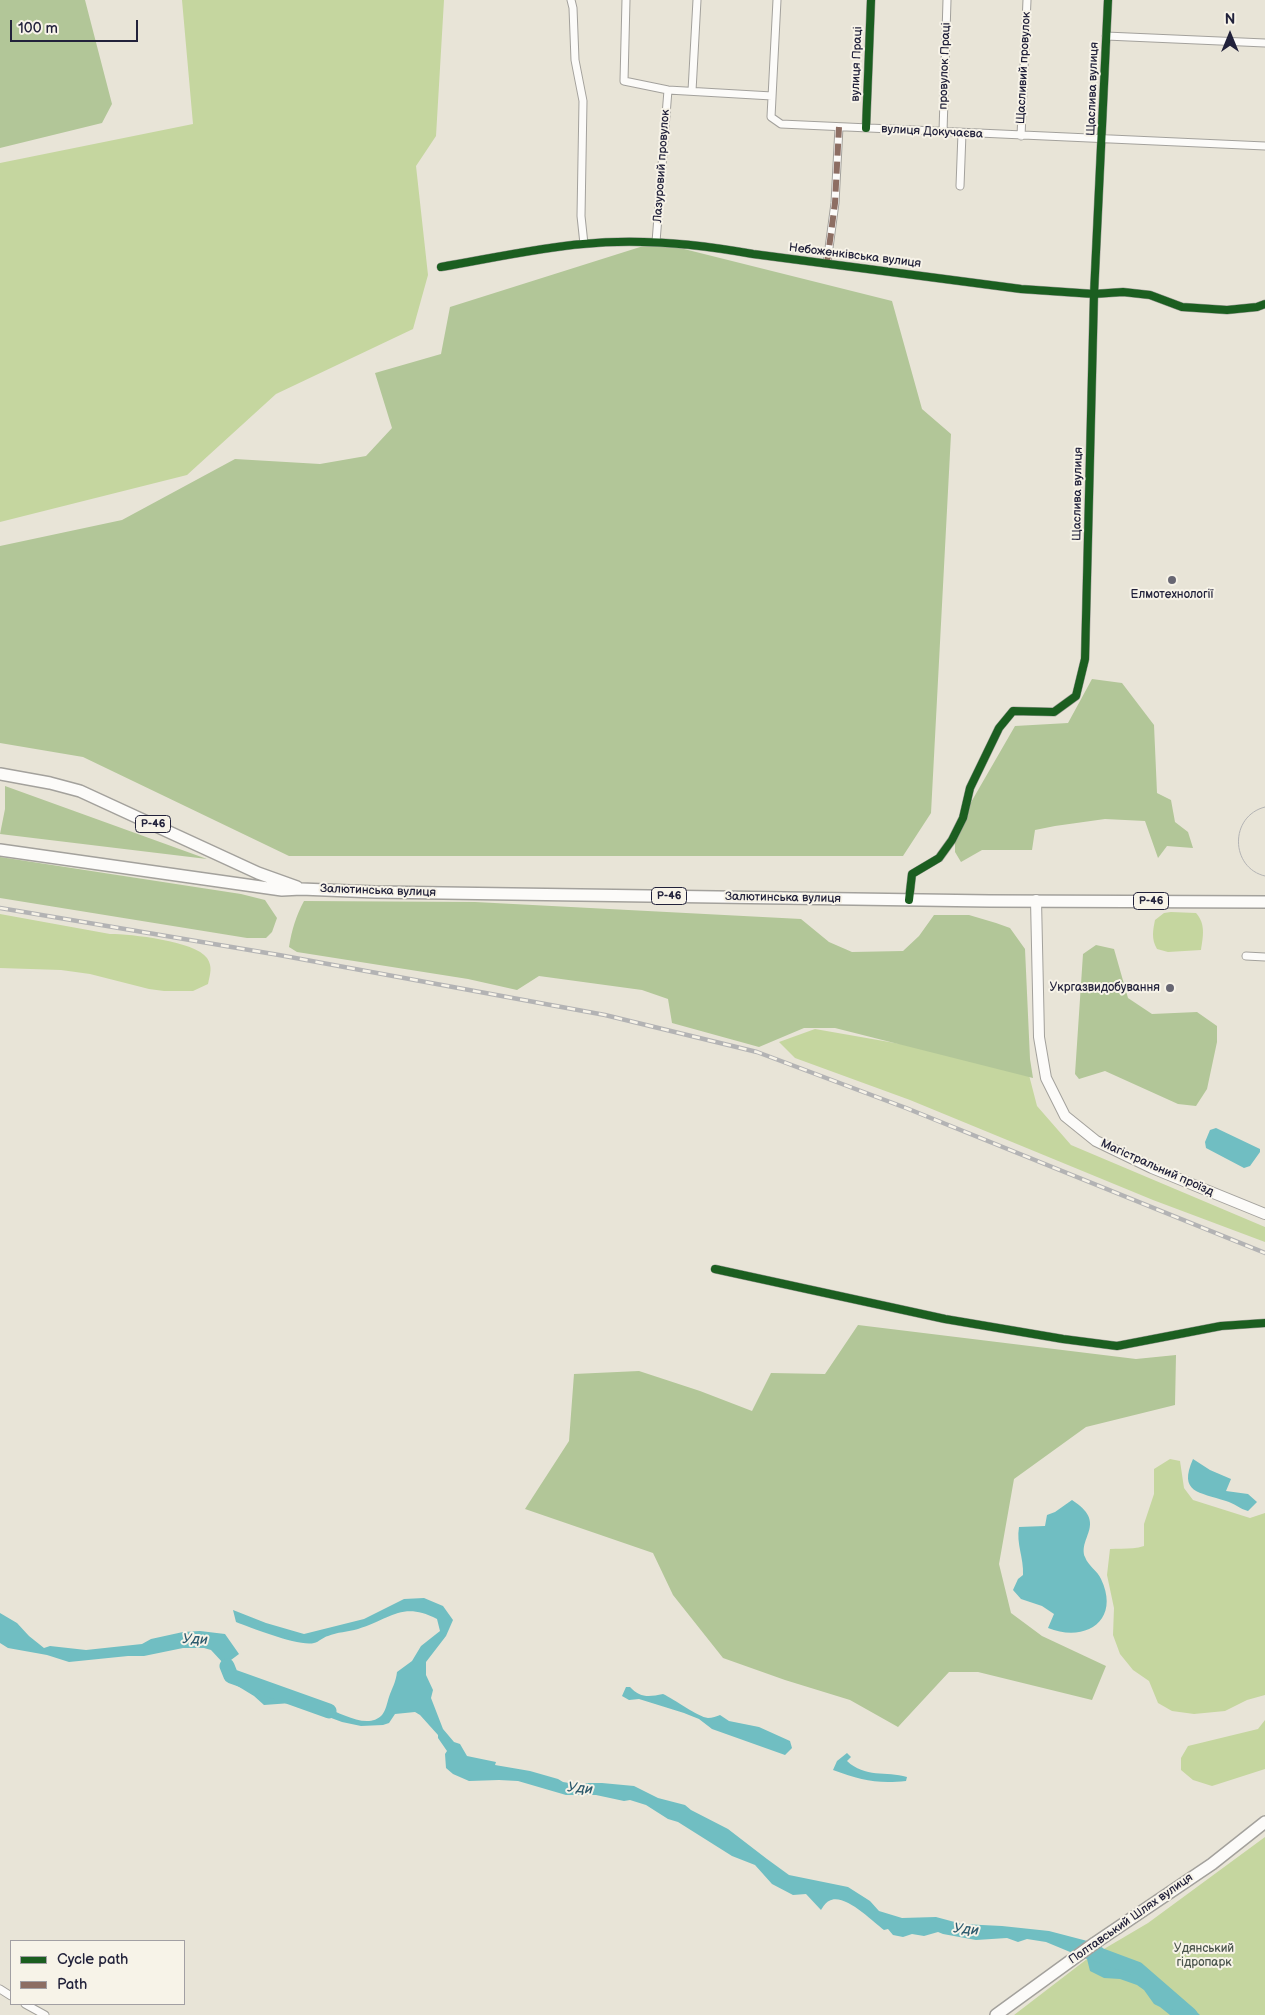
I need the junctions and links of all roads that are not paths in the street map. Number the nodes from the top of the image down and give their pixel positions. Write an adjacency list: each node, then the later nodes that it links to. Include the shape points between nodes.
1 (571, 0): 23 (street, via 575,60 583,101 581,216)
2 (626, 0): 11 (street, via 624,81)
3 (697, 0): 12 (street)
4 (777, 0): 13 (street)
5 (871, 0): 15 (street, вулиця Праці)
6 (947, 0): 16 (street, провулок Праці)
7 (1028, 0): 18 (street, Щасливий провулок)
8 (1108, 0): 9 (street, Щаслива вулиця)
9 (1106, 36): 10 (street); 19 (street, Щаслива вулиця)
10 (1265, 43)
11 (668, 90): 12 (street); 22 (street, Лазуровий провулок)
12 (692, 91): 13 (street)
13 (772, 96): 14 (street, вулиця Докучаєва, via 771,117 781,124)
14 (839, 127): 15 (street, вулиця Докучаєва); 24 (street, via 836,203)
15 (866, 128): 16 (street, вулиця Докучаєва)
16 (943, 132): 17 (street, вулиця Докучаєва)
17 (962, 133): 18 (street, вулиця Докучаєва); 21 (street)
18 (1021, 136): 19 (street, вулиця Докучаєва)
19 (1102, 139): 20 (street, вулиця Докучаєва); 26 (street, Щаслива вулиця)
20 (1265, 146)
21 (960, 186)
22 (656, 242): 23 (street, Небоженківська вулиця); 24 (street, Небоженківська вулиця)
23 (584, 244): 25 (street, Небоженківська вулиця)
24 (827, 263): 26 (street, Небоженківська вулиця, via 1021,289)
25 (441, 266)
26 (1094, 294): 27 (street, Небоженківська вулиця, via 1150,295 1182,307 1218,309); 31 (street, Щаслива вулиця, via 1085,659 1076,696 1054,712 1013,712 1003,723 970,788 963,818 952,840 939,858 912,874)
27 (1265, 304)
28 (0, 774): 30 (main road, Р-46, via 80,791 258,873)
29 (0, 850): 30 (main road, Р-46, via 282,890)
30 (301, 889): 31 (main road, Залютинська вулиця / Р-46)
31 (909, 900): 32 (main road, Залютинська вулиця / Р-46)
32 (1036, 900): 33 (main road, Залютинська вулиця / Р-46); 36 (main road, Магістральний проїзд, via 1039,1037 1046,1078 1065,1116 1096,1141 1152,1168)
33 (1265, 902)
34 (1246, 956): 35 (street)
35 (1265, 957)
36 (1265, 1214)
37 (715, 1269): 38 (street, via 945,1319 1117,1346 1221,1326)
38 (1265, 1323)
39 (1265, 1822): 42 (main road, Полтавський Шлях вулиця, via 1212,1864)
40 (27, 2005): 41 (street)
41 (45, 2015)
42 (996, 2015)

